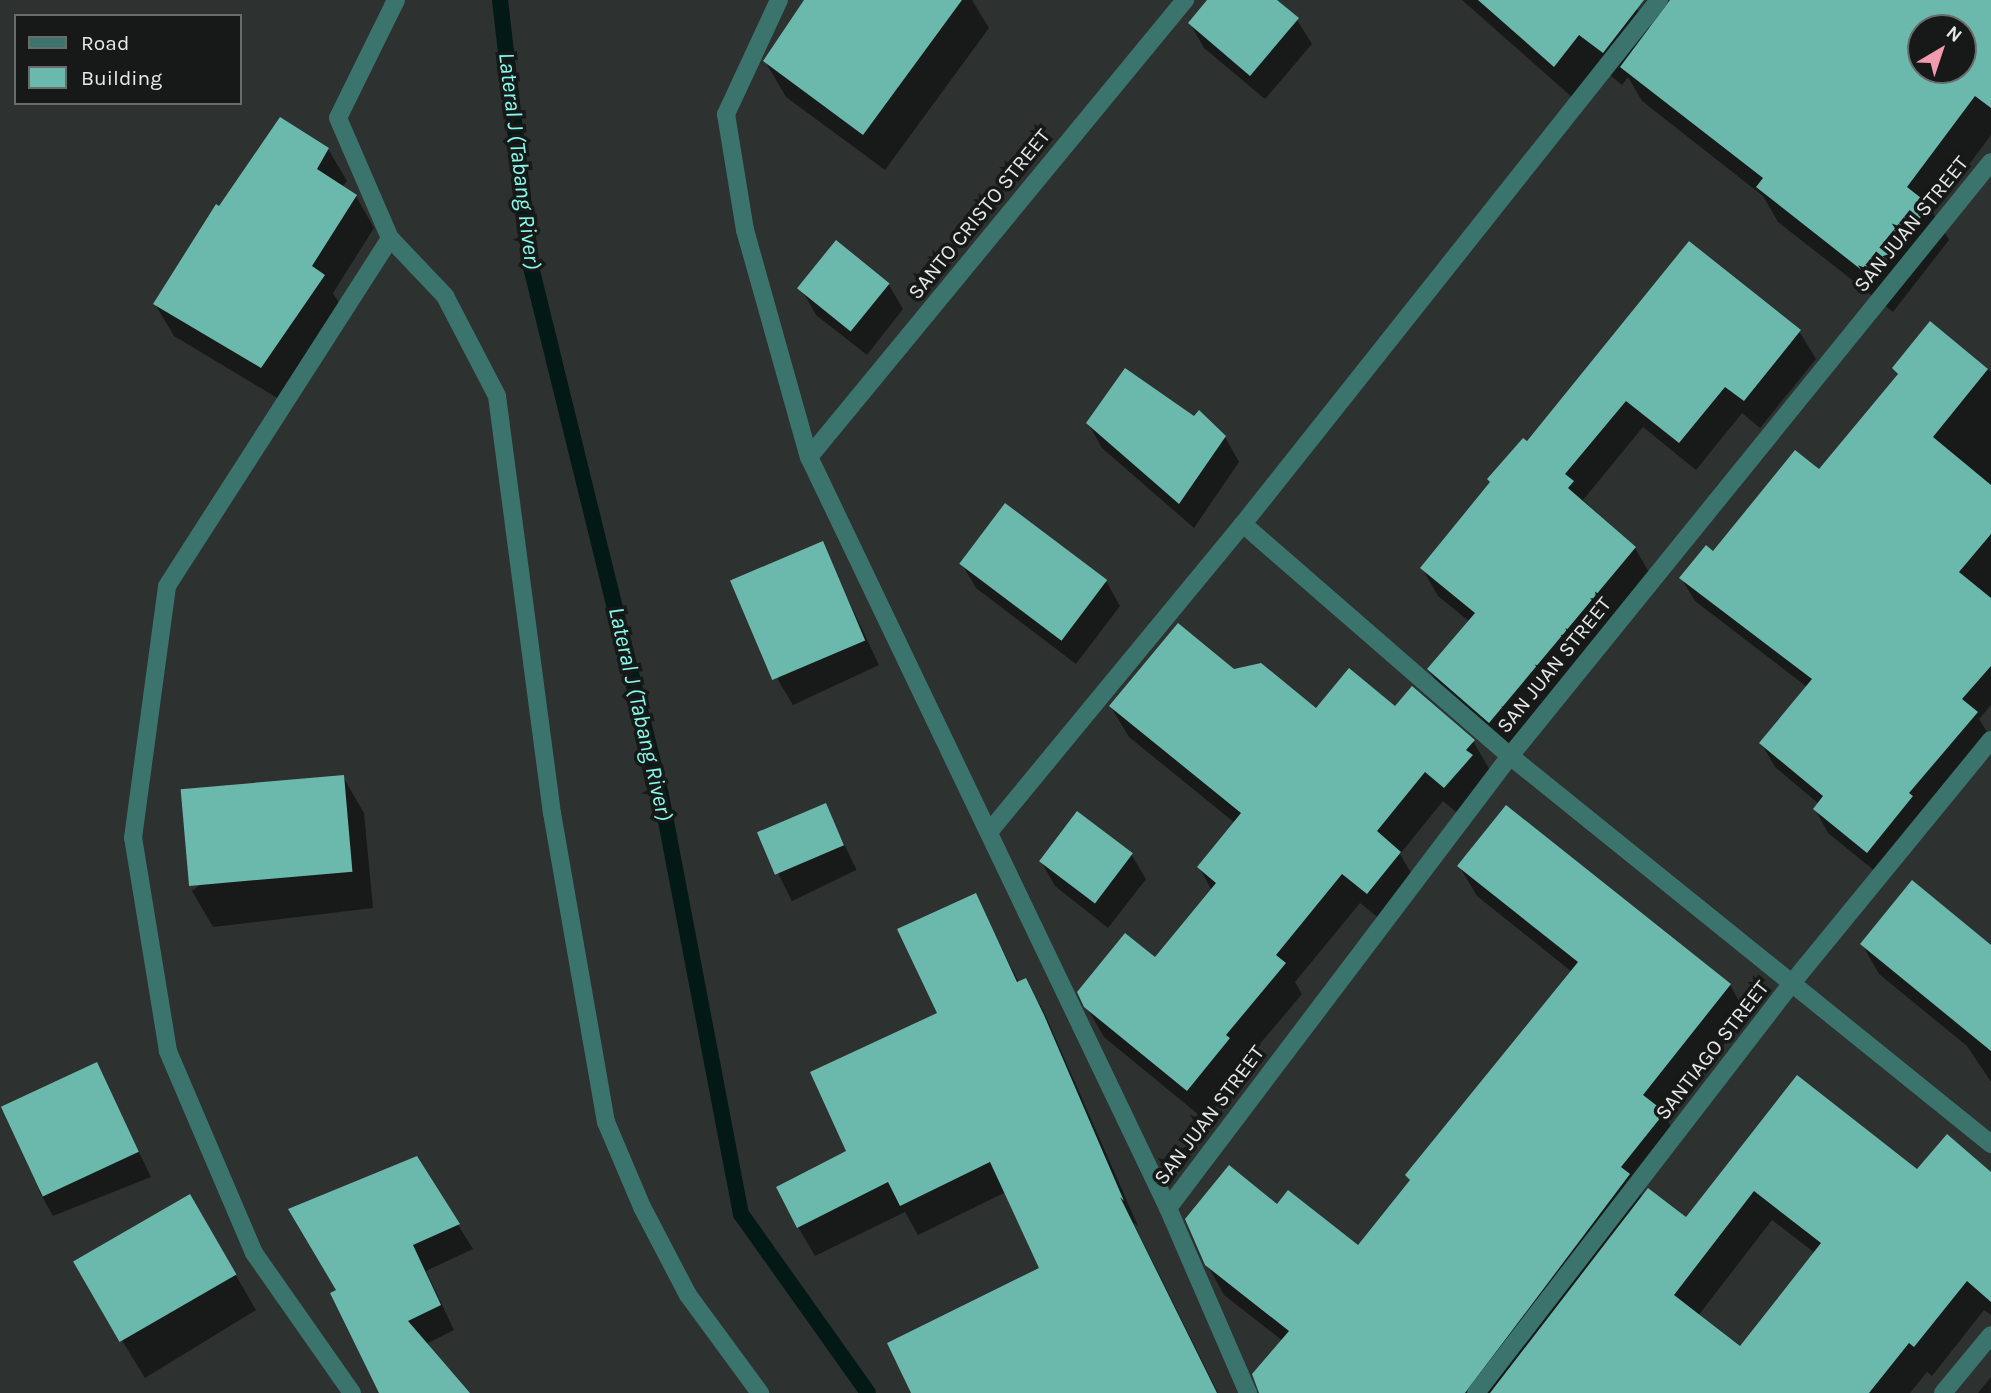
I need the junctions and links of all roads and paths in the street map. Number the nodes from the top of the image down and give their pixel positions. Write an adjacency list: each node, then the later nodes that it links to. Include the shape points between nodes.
1 (396, 0): 6 (street, via 338,118)
2 (779, 0): 7 (street, via 726,114 745,230)
3 (1185, 0): 7 (street, SANTO CRISTO STREET)
4 (1659, 0): 8 (street)
5 (1991, 162): 10 (street, SAN JUAN STREET)
6 (390, 238): 16 (street, via 167,586 132,838 169,1051 254,1253); 17 (street, via 446,296 497,396 552,813 606,1122 642,1207 688,1295)
7 (809, 457): 11 (street)
8 (1243, 524): 10 (street); 11 (street)
9 (1991, 740): 12 (street, SANTIAGO STREET)
10 (1510, 755): 12 (street); 14 (street, SAN JUAN STREET)
11 (989, 832): 14 (street)
12 (1792, 983): 13 (street); 19 (street, SANTIAGO STREET)
13 (1991, 1144)
14 (1168, 1208): 18 (street)
15 (1991, 1335): 20 (street)
16 (352, 1393)
17 (760, 1393)
18 (1248, 1393)
19 (1476, 1393)
20 (1943, 1393)

